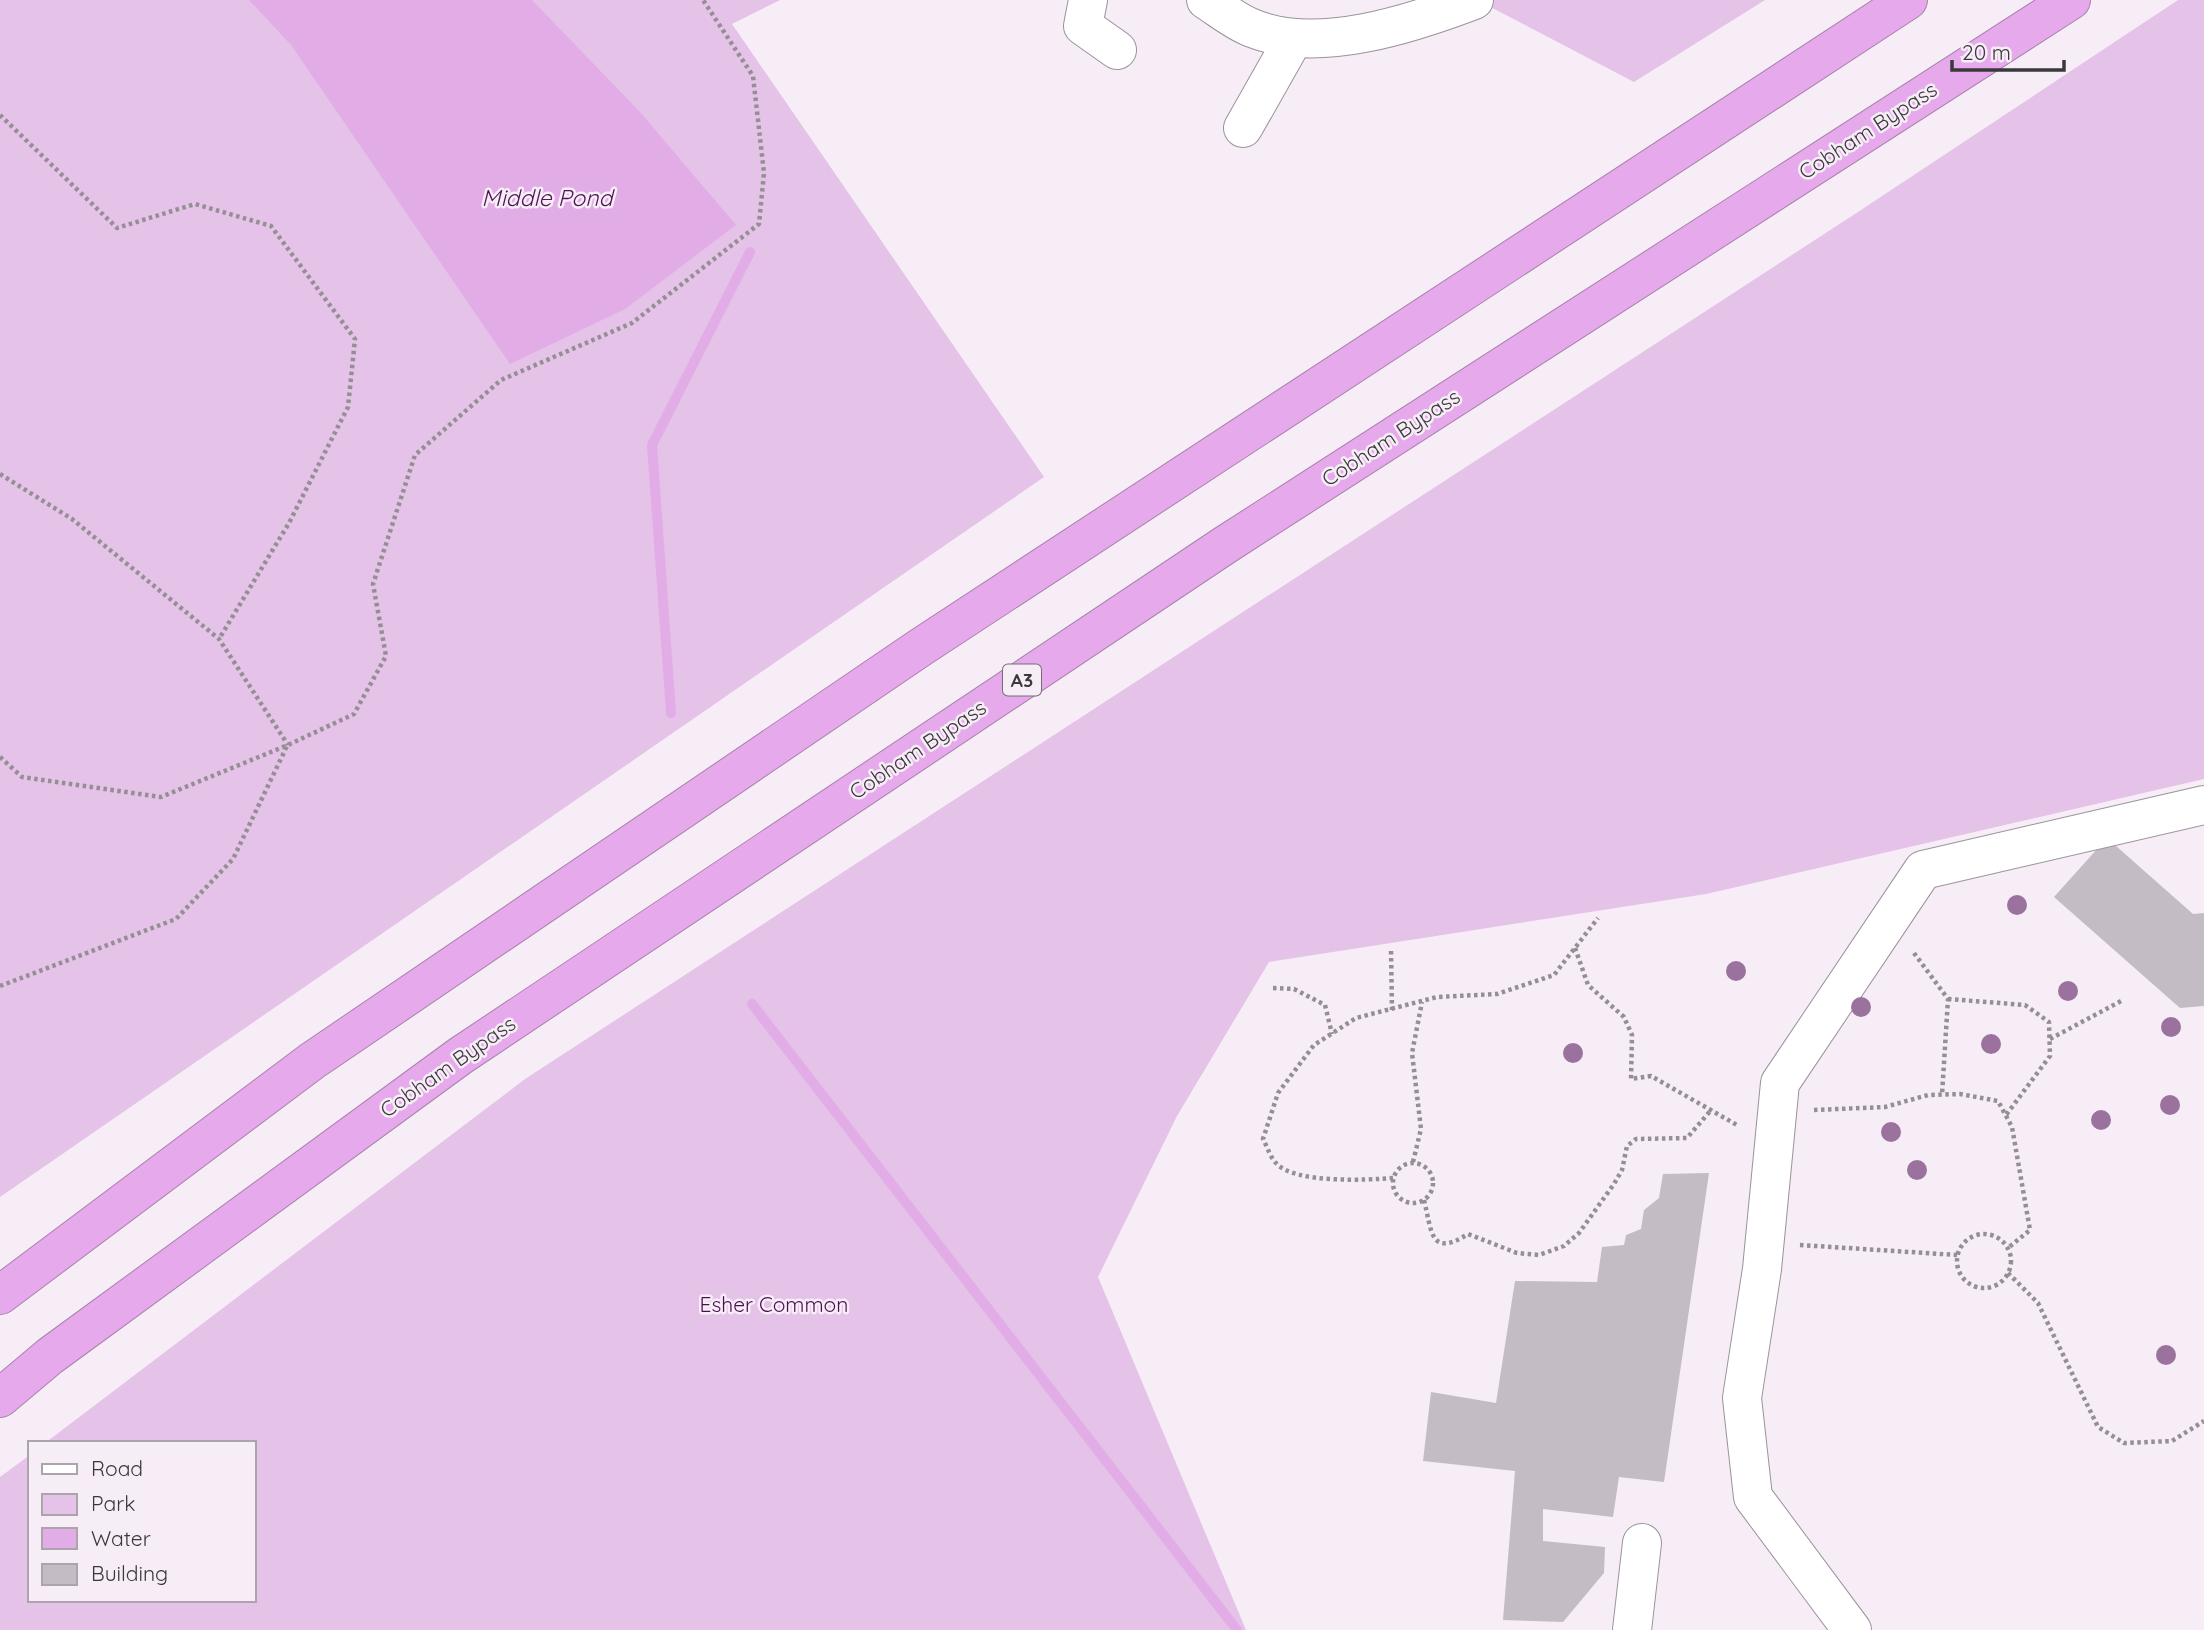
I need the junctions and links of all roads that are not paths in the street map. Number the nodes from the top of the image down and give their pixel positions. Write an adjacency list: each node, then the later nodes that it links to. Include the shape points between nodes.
1 (1088, 0): 7 (lane, via 1083,26)
2 (1206, 0): 6 (lane, via 1252,29)
3 (1474, 0): 6 (lane, via 1348,36)
4 (1908, 0): 10 (highway, via 898,663 312,1061)
5 (2071, 0): 11 (highway, Cobham Bypass / A3, via 1237,537 460,1056 50,1356)
6 (1294, 38): 8 (lane)
7 (1117, 50)
8 (1243, 128)
9 (2204, 805): 14 (lane, via 1923,870 1780,1083 1765,1243 1742,1398 1752,1497)
10 (0, 1295)
11 (0, 1398)
12 (1642, 1543): 13 (lane)
13 (1633, 1630)
14 (1852, 1630)

